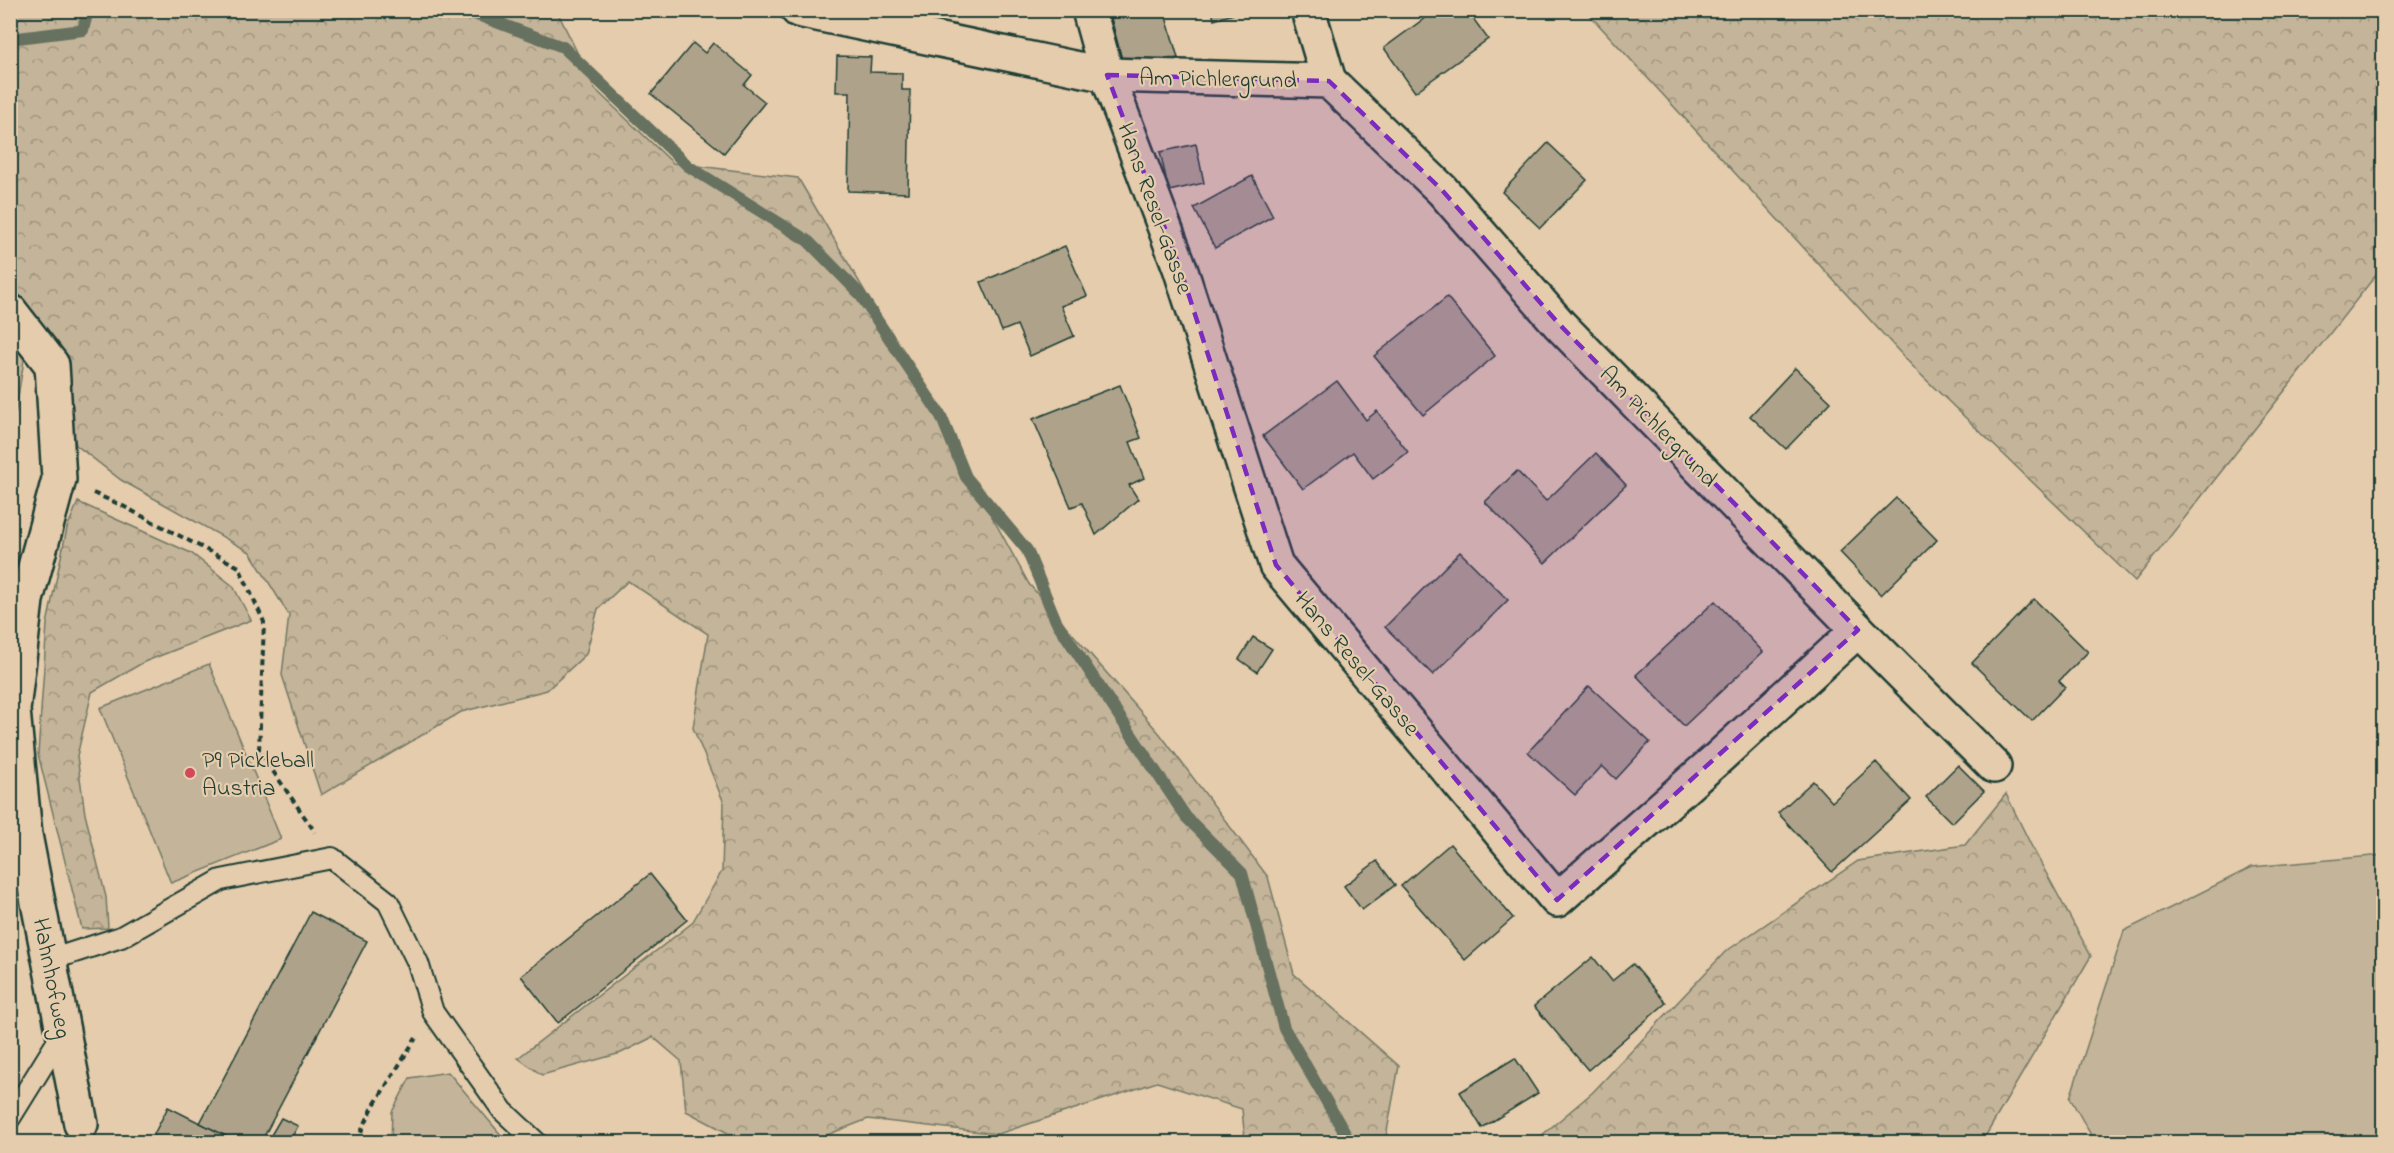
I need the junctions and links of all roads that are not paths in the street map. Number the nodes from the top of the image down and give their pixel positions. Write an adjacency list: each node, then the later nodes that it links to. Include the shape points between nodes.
1 (798, 10): 4 (street, Am Pichlergrund)
2 (1089, 10): 4 (street, Hans Resel-Gasse)
3 (1308, 10): 5 (street, Am Pichlergrund)
4 (1107, 75): 5 (street, Am Pichlergrund); 7 (street, Hans Resel-Gasse, via 1180,268 1276,565 1557,900)
5 (1329, 81): 7 (street, Am Pichlergrund, via 1442,190 1559,324)
6 (10, 311): 9 (street, Hahnhofweg, via 52,365 59,479 26,600 13,710 25,835)
7 (1858, 630): 8 (street, Am Pichlergrund)
8 (1994, 766)
9 (50, 960): 10 (street, Hahnhofweg); 13 (lane, via 121,937 221,880 333,858 388,902 418,963 433,1012 503,1111)
10 (64, 1031): 11 (lane); 12 (street, Hahnhofweg)
11 (10, 1118)
12 (81, 1124)
13 (536, 1143)

